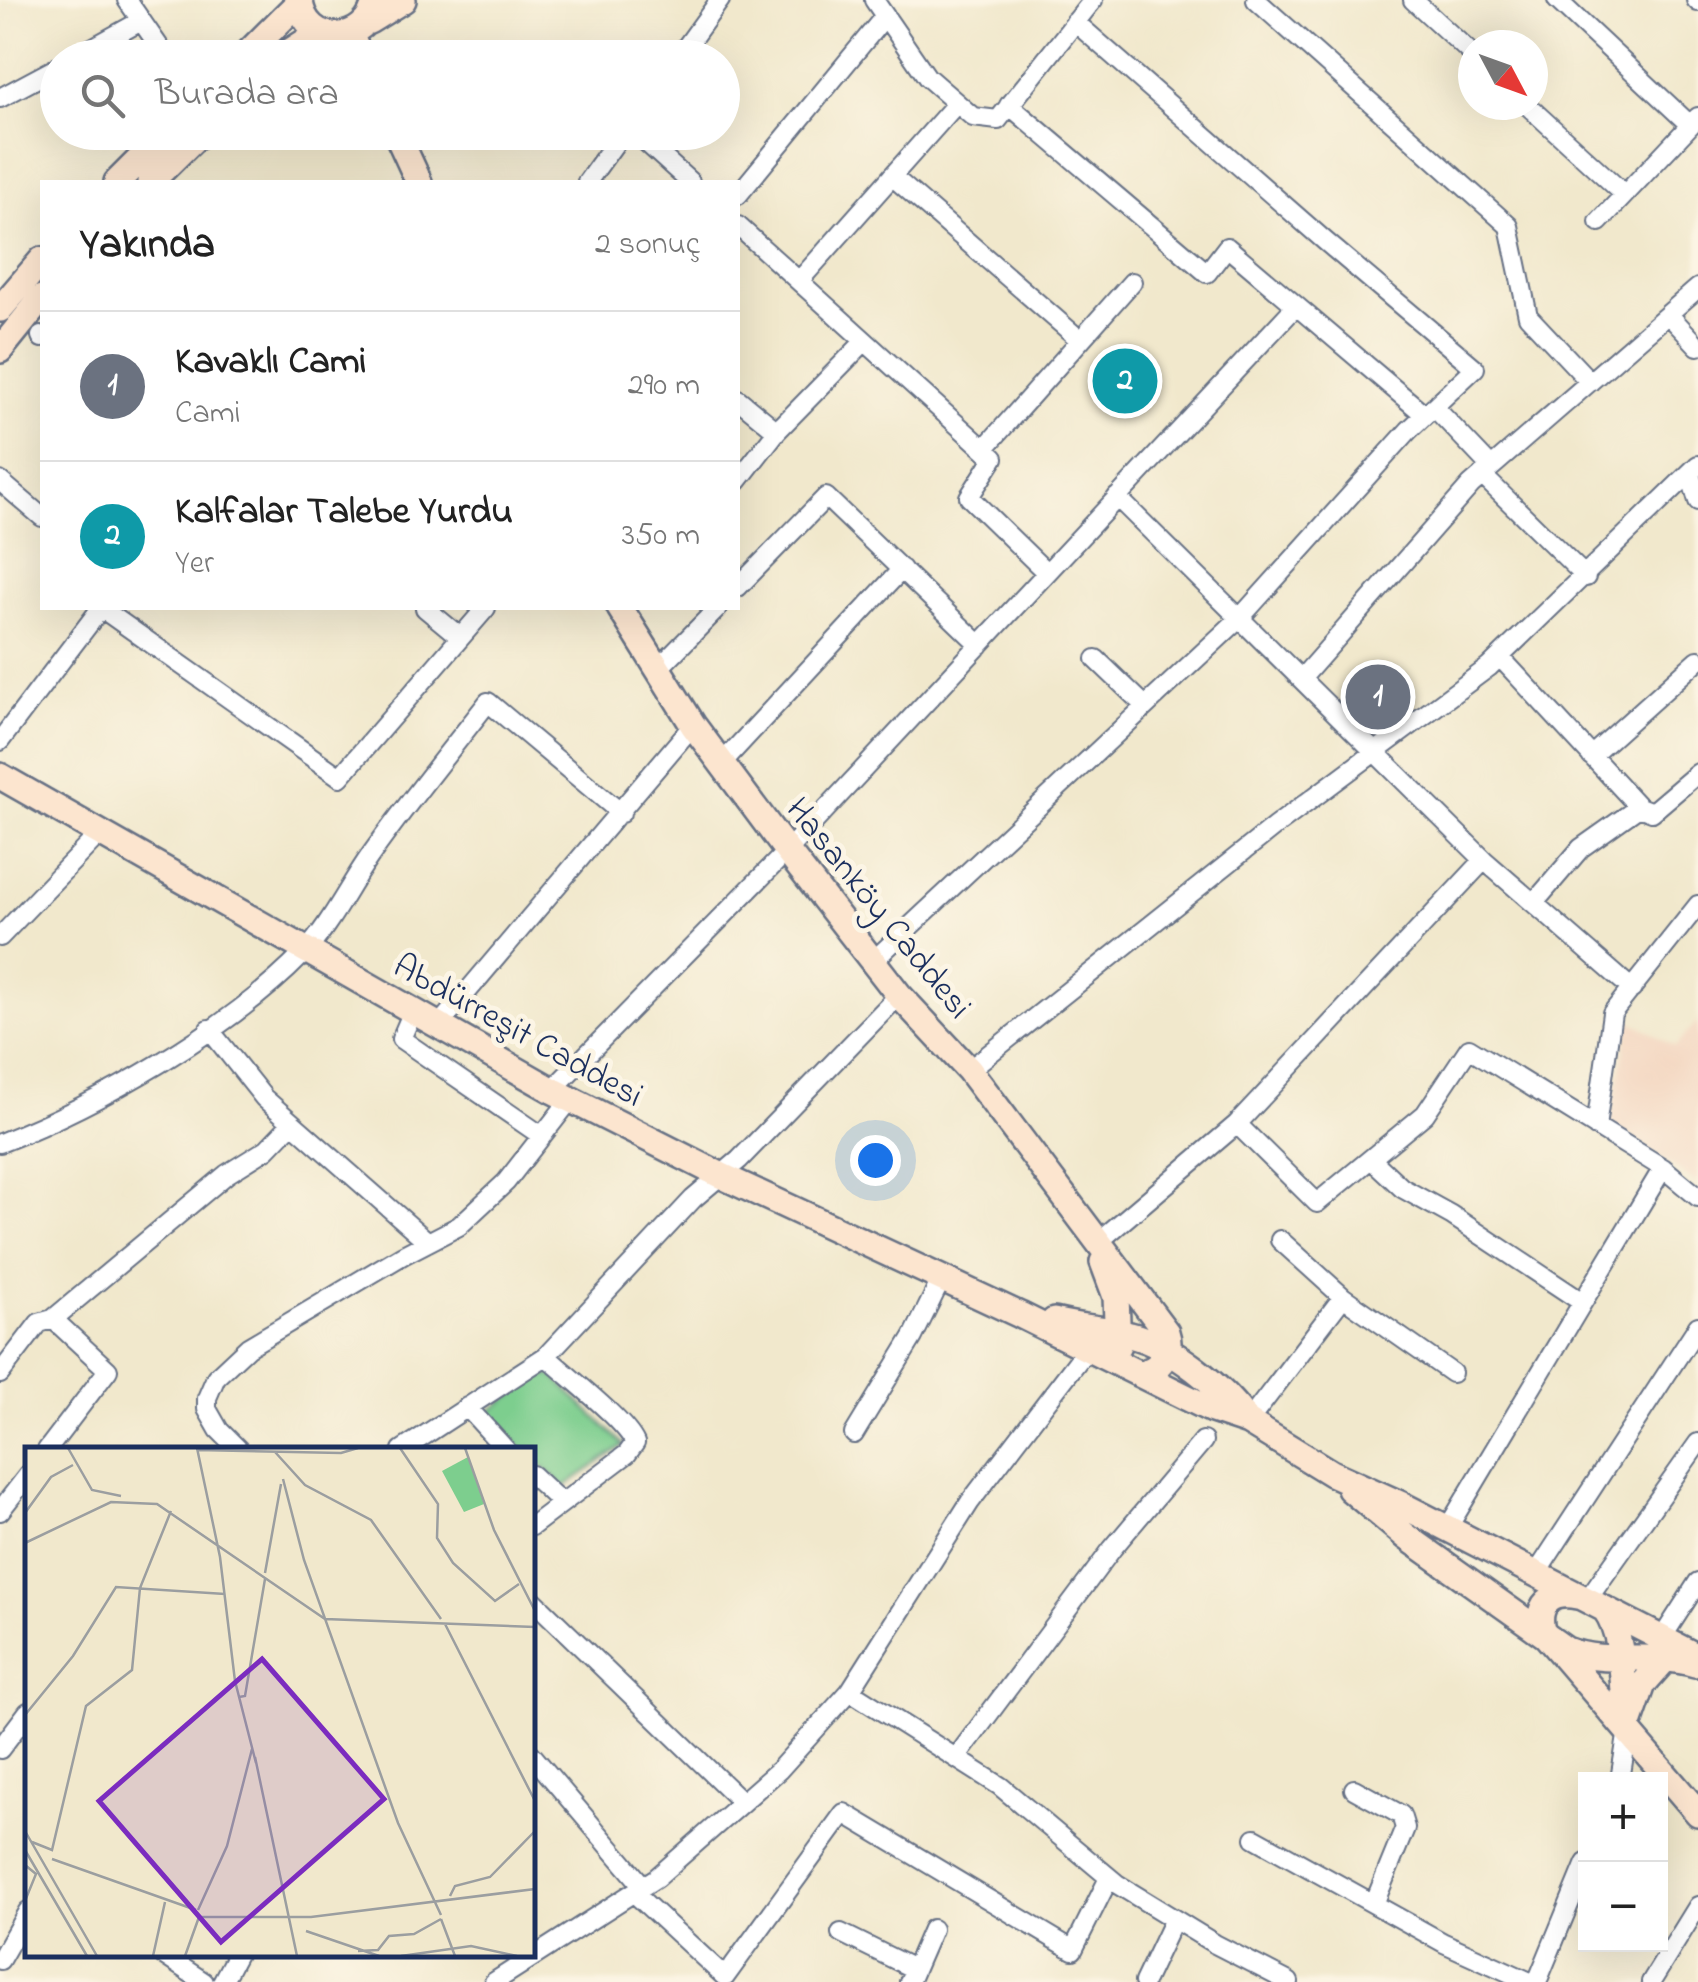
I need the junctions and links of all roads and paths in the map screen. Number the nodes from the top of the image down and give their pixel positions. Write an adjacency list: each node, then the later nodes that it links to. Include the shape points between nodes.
1 (127, 0): 11 (street)
2 (403, 0): 13 (main road)
3 (720, 0): 18 (street)
4 (874, 0): 10 (street)
5 (1092, 0): 12 (street)
6 (1256, 0): 53 (street, via 1509,226 1528,316)
7 (1414, 0): 19 (street)
8 (1557, 0): 25 (street)
9 (300, 1): 13 (main road, via 306,20); 16 (main road)
10 (885, 16): 22 (street, via 927,78); 37 (street)
11 (141, 20): 14 (street); 15 (street)
12 (1075, 22): 23 (street); 55 (street, via 1476,368)
13 (356, 30): 17 (main road)
14 (106, 40)
15 (155, 40)
16 (261, 40)
17 (308, 40)
18 (691, 40)
19 (1458, 41)
20 (40, 76): 21 (street)
21 (0, 98)
22 (957, 103): 23 (street, via 974,117 998,120); 31 (street)
23 (1010, 105): 46 (street, via 1207,272 1227,247)
24 (1544, 120): 38 (street)
25 (1694, 121): 38 (street)
26 (149, 150): 32 (main road)
27 (183, 150): 33 (main road)
28 (404, 150): 34 (main road)
29 (611, 150): 35 (street)
30 (655, 150): 36 (street)
31 (892, 176): 42 (street); 49 (street)
32 (119, 180)
33 (152, 180)
34 (418, 180)
35 (588, 180)
36 (688, 180)
37 (740, 193)
38 (1624, 194): 39 (street)
39 (1599, 222)
40 (740, 228): 42 (street)
41 (40, 262): 47 (main road)
42 (799, 281): 50 (street)
43 (1132, 282): 49 (street)
44 (1698, 288): 48 (street)
45 (40, 300): 52 (main road)
46 (1296, 306): 55 (street); 62 (street)
47 (0, 308)
48 (1668, 314): 51 (street); 53 (street)
49 (1080, 340): 57 (street)
50 (865, 341): 56 (street); 57 (street)
51 (1698, 346)
52 (0, 350)
53 (1590, 382): 59 (street)
54 (740, 401): 56 (street)
55 (1430, 411): 59 (street); 75 (street)
56 (777, 431): 60 (street)
57 (984, 449): 66 (street, via 994,458 969,497)
58 (1694, 469): 63 (street); 67 (street)
59 (1486, 471): 67 (street); 82 (street)
60 (740, 478)
61 (0, 481): 64 (street)
62 (1117, 497): 66 (street); 75 (street)
63 (1698, 501)
64 (40, 515)
65 (902, 569): 68 (street, via 826,497); 77 (street); 88 (street)
66 (1046, 572): 77 (street)
67 (1586, 577): 78 (street)
68 (740, 585)
69 (99, 610): 85 (street)
70 (104, 610): 76 (street, via 340,777)
71 (427, 610): 76 (street)
72 (484, 610): 76 (street)
73 (624, 610): 81 (main road, Hasanköy Caddesi)
74 (716, 610): 81 (street)
75 (1240, 618): 82 (street); 83 (street)
76 (460, 637)
77 (980, 644): 94 (street)
78 (1500, 657): 86 (street); 87 (street)
79 (1096, 659): 83 (street)
80 (1698, 660): 87 (street)
81 (656, 670): 84 (main road, Hasanköy Caddesi)
82 (1301, 678): 86 (street)
83 (1145, 706): 100 (street)
84 (693, 725): 88 (main road, Hasanköy Caddesi); 92 (street)
85 (0, 741)
86 (1375, 752): 95 (street); 106 (street)
87 (1591, 756): 91 (street)
88 (722, 763): 94 (main road, Hasanköy Caddesi)
89 (1698, 773): 91 (street, via 1652,812)
90 (0, 776): 93 (main road, Abdürreşit Caddesi)
91 (1639, 807): 96 (street, via 1580,848)
92 (621, 813): 99 (street, via 488,702); 104 (street)
93 (99, 834): 98 (street); 99 (main road, Abdürreşit Caddesi)
94 (787, 850): 100 (main road, Hasanköy Caddesi); 107 (street)
95 (1484, 860): 96 (street); 109 (street)
96 (1534, 903): 101 (street)
97 (1698, 906): 101 (street)
98 (0, 937)
99 (306, 950): 103 (main road, Abdürreşit Caddesi); 105 (street)
100 (873, 961): 102 (main road, Hasanköy Caddesi)
101 (1632, 988): 110 (street, via 1612,1013)
102 (898, 995): 106 (main road, Hasanköy Caddesi); 115 (street)
103 (413, 1011): 104 (main road, Abdürreşit Caddesi); 111 (street, via 401,1039)
104 (438, 1025): 107 (main road, Abdürreşit Caddesi)
105 (209, 1029): 108 (street); 112 (street, via 105,1096)
106 (969, 1070): 119 (main road, Hasanköy Caddesi)
107 (561, 1095): 111 (street); 115 (main road, Abdürreşit Caddesi)
108 (292, 1123): 118 (street); 124 (street)
109 (1237, 1124): 113 (street, via 1317,1203); 119 (street)
110 (1596, 1127): 113 (street, via 1468,1048 1425,1114); 114 (street)
111 (542, 1136): 118 (street, via 459,1226)
112 (1, 1144)
113 (1371, 1159): 123 (street, via 1402,1188)
114 (1664, 1168): 116 (street); 123 (street)
115 (720, 1175): 120 (main road, Abdürreşit Caddesi); 129 (street)
116 (1698, 1196)
117 (1280, 1240): 122 (street)
118 (428, 1242): 139 (street, via 248,1347 216,1377 207,1409)
119 (1097, 1244): 121 (main road, Hasanköy Caddesi); 128 (main road, Hasanköy Caddesi)
120 (940, 1280): 127 (main road, Abdürreşit Caddesi); 135 (street)
121 (1116, 1298): 126 (main road, Hasanköy Caddesi); 127 (main road)
122 (1343, 1298): 131 (street); 134 (street)
123 (1582, 1302): 148 (street)
124 (54, 1319): 132 (street, via 39,1323); 138 (street, via 108,1370)
125 (1698, 1326): 149 (street)
126 (1118, 1332): 127 (main road, Abdürreşit Caddesi); 128 (main road, Abdürreşit Caddesi); 130 (main road, Hasanköy Caddesi, via 1120,1352)
127 (1084, 1338): 130 (main road, Abdürreşit Caddesi); 158 (street)
128 (1167, 1342): 130 (main road, via 1155,1367); 134 (main road, Abdürreşit Caddesi)
129 (546, 1356): 133 (street); 145 (street, via 634,1444)
130 (1135, 1371): 134 (main road, Abdürreşit Caddesi)
131 (1452, 1373)
132 (0, 1374)
133 (467, 1408): 140 (street); 141 (street)
134 (1248, 1422): 142 (main road, Abdürreşit Caddesi)
135 (854, 1434)
136 (1203, 1441): 162 (street, via 1112,1549)
137 (1698, 1443): 152 (street)
138 (49, 1447)
139 (236, 1447)
140 (407, 1447)
141 (503, 1447)
142 (1331, 1473): 148 (main road, Abdürreşit Caddesi); 153 (main road, Abdürreşit Caddesi)
143 (535, 1478): 145 (street)
144 (25, 1479): 146 (street)
145 (562, 1503): 147 (street)
146 (0, 1511)
147 (535, 1524)
148 (1448, 1529): 149 (main road, Abdürreşit Caddesi)
149 (1536, 1574): 152 (main road, Abdürreşit Caddesi)
150 (1698, 1582): 154 (street)
151 (535, 1601): 166 (street)
152 (1590, 1601): 153 (main road, via 1554,1595 1543,1605 1540,1626); 154 (main road, Abdürreşit Caddesi); 155 (main road, via 1616,1625)
153 (1547, 1639): 155 (main road, via 1575,1654); 160 (main road, Abdürreşit Caddesi)
154 (1664, 1648): 155 (main road); 156 (main road); 157 (main road); 160 (main road, via 1637,1694)
155 (1620, 1657): 160 (main road)
156 (1698, 1657)
157 (1698, 1666)
158 (850, 1691): 162 (street); 166 (street)
159 (25, 1716): 161 (street)
160 (1628, 1730): 164 (street); 167 (main road, Abdürreşit Caddesi)
161 (0, 1749)
162 (956, 1758): 169 (street)
163 (535, 1760): 171 (street)
164 (1621, 1772)
165 (1354, 1789): 172 (street, via 1400,1814 1405,1828)
166 (742, 1802): 171 (street)
167 (1698, 1813)
168 (1255, 1838): 172 (street)
169 (1110, 1878): 171 (street, via 1072,1950 844,1813 725,1977); 175 (street)
170 (1578, 1882): 189 (street)
171 (638, 1890): 178 (street)
172 (1374, 1904): 189 (street)
173 (1698, 1906): 190 (street)
174 (25, 1916): 181 (street)
175 (1174, 1919): 187 (street); 188 (street)
176 (932, 1930): 183 (street)
177 (842, 1933): 183 (street)
178 (535, 1949)
179 (166, 1957): 184 (street)
180 (234, 1957): 185 (street)
181 (0, 1960)
182 (515, 1961): 186 (street)
183 (912, 1975)
184 (204, 1982)
185 (222, 1982)
186 (494, 1982)
187 (1144, 1982)
188 (1289, 1982)
189 (1534, 1982)
190 (1651, 1982)

